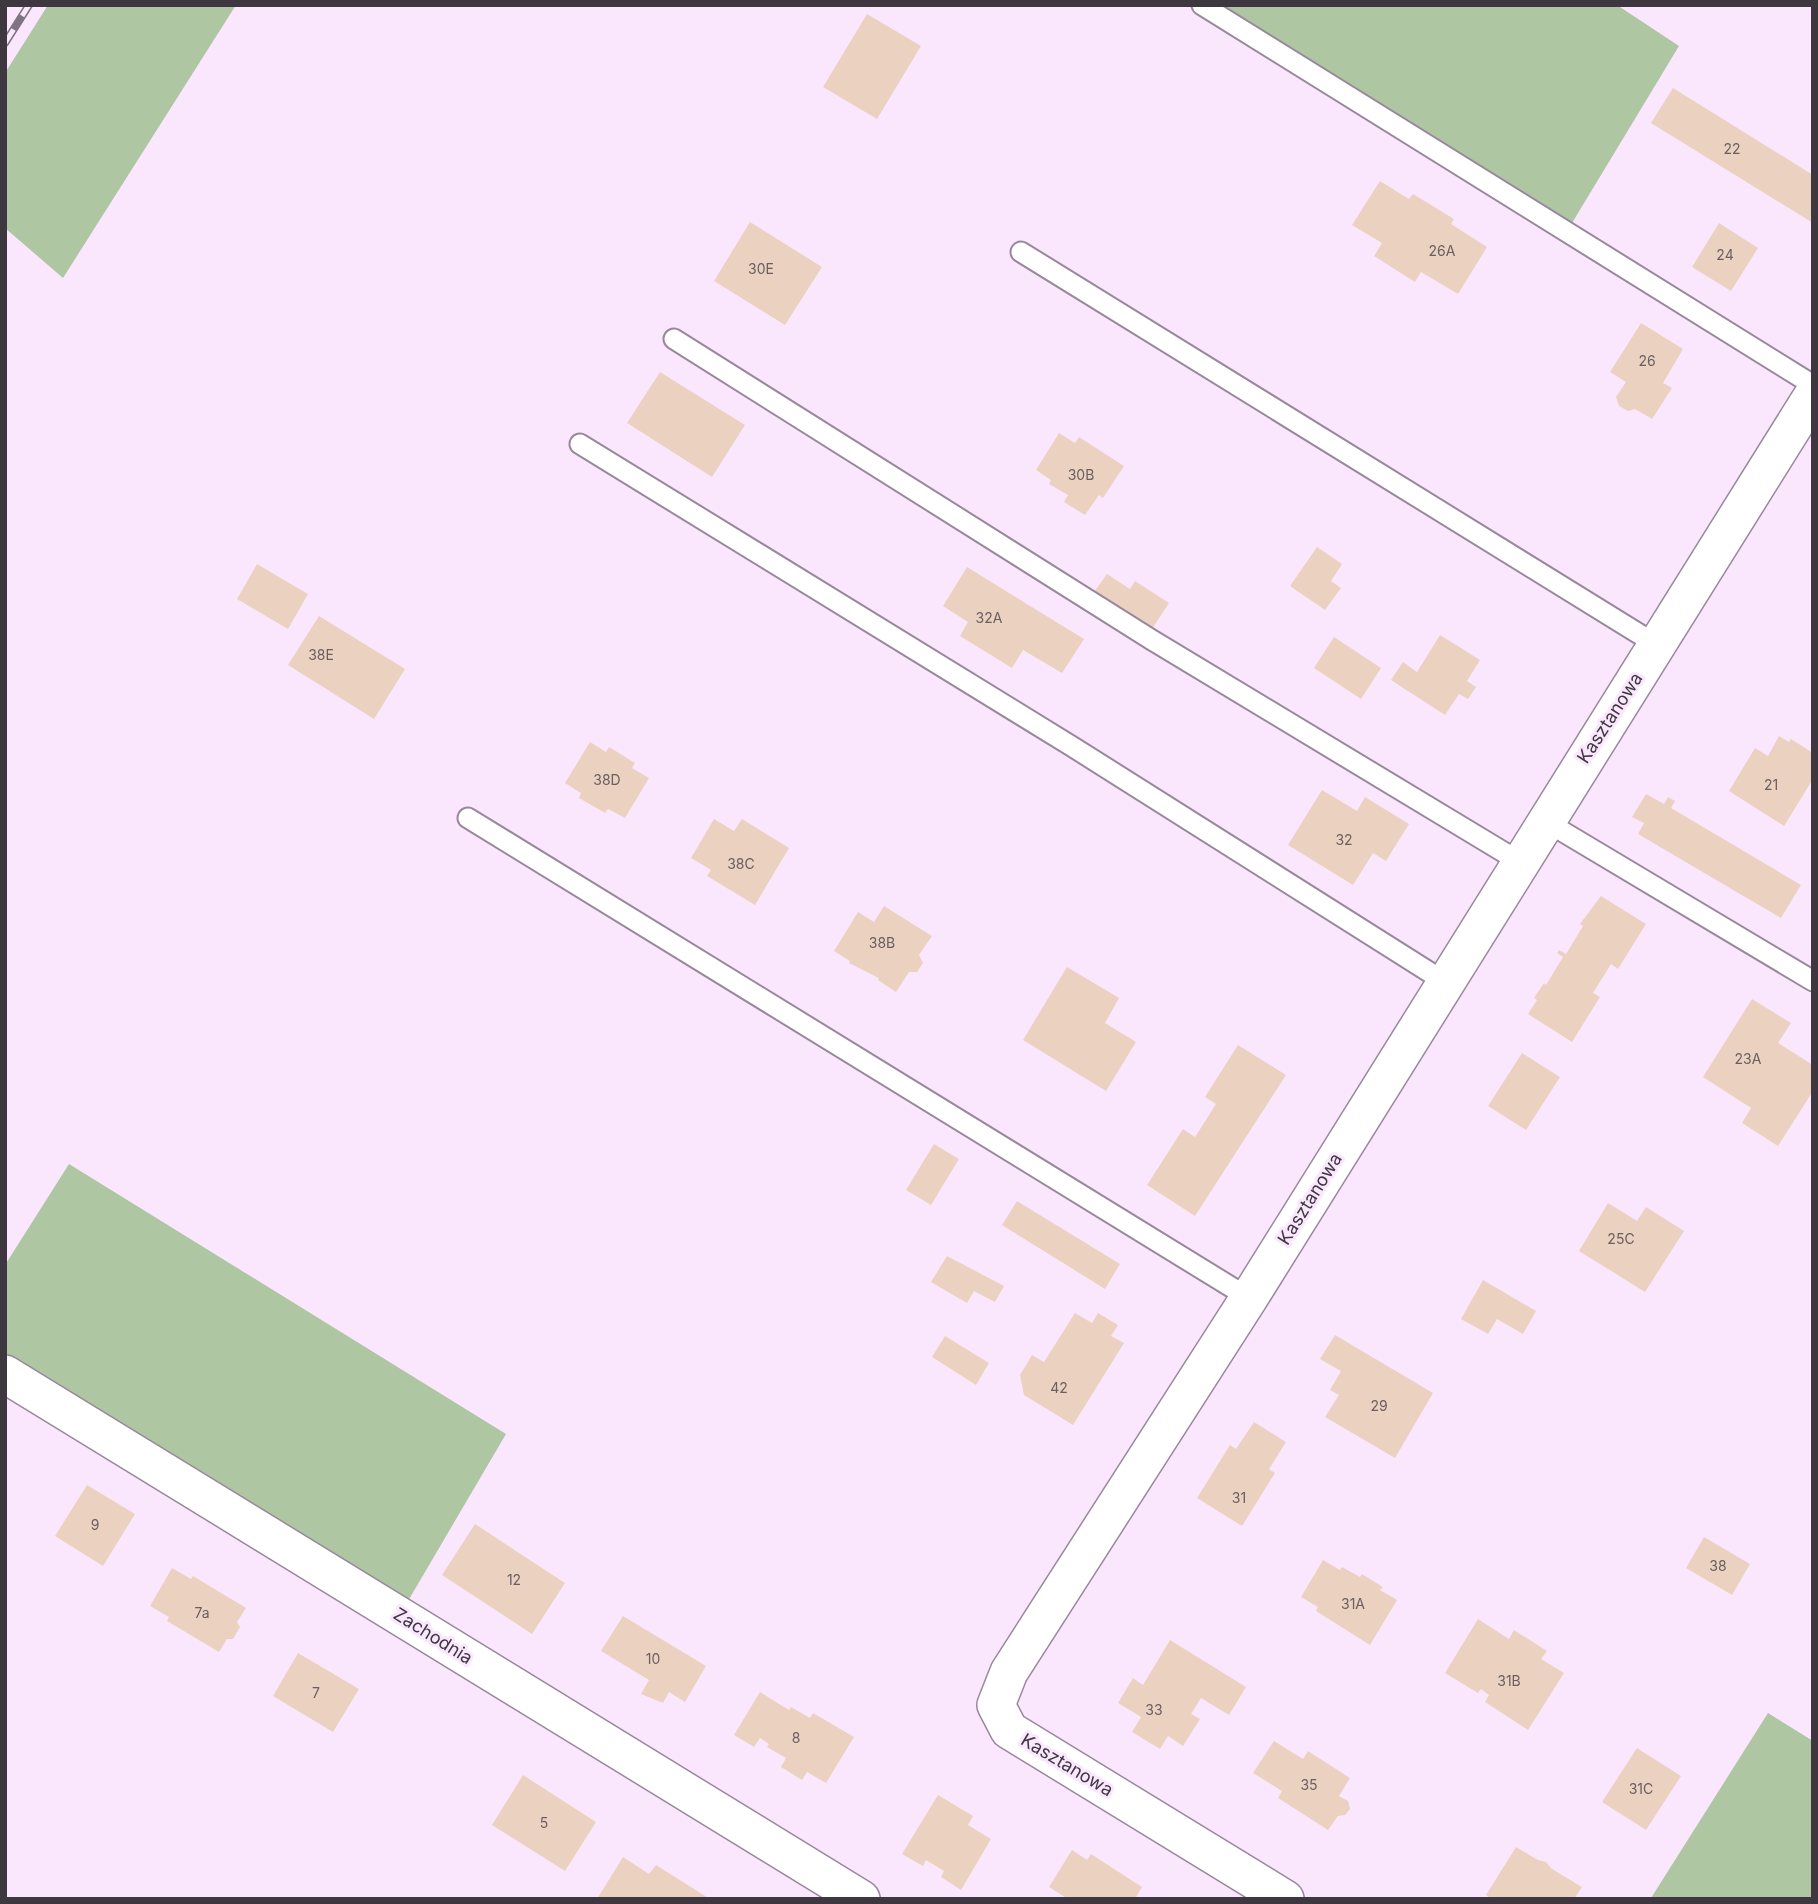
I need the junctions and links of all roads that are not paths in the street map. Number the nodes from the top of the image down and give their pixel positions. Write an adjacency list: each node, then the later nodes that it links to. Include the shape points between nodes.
1 (1202, 5): 4 (lane)
2 (1021, 252): 7 (lane)
3 (674, 339): 10 (lane, via 1152,640)
4 (1813, 385)
5 (1813, 395): 7 (street, Kasztanowa)
6 (580, 444): 12 (lane)
7 (1657, 645): 9 (street, Kasztanowa)
8 (468, 818): 13 (lane)
9 (1545, 821): 10 (street, Kasztanowa); 11 (lane)
10 (1520, 862): 12 (street, Kasztanowa)
11 (1813, 981)
12 (1445, 982): 13 (street, Kasztanowa)
13 (1249, 1298): 16 (street, Kasztanowa, via 1010,1672 996,1706 1009,1730)
14 (5, 1374): 15 (street, Zachodnia)
15 (861, 1899)
16 (1285, 1899)

